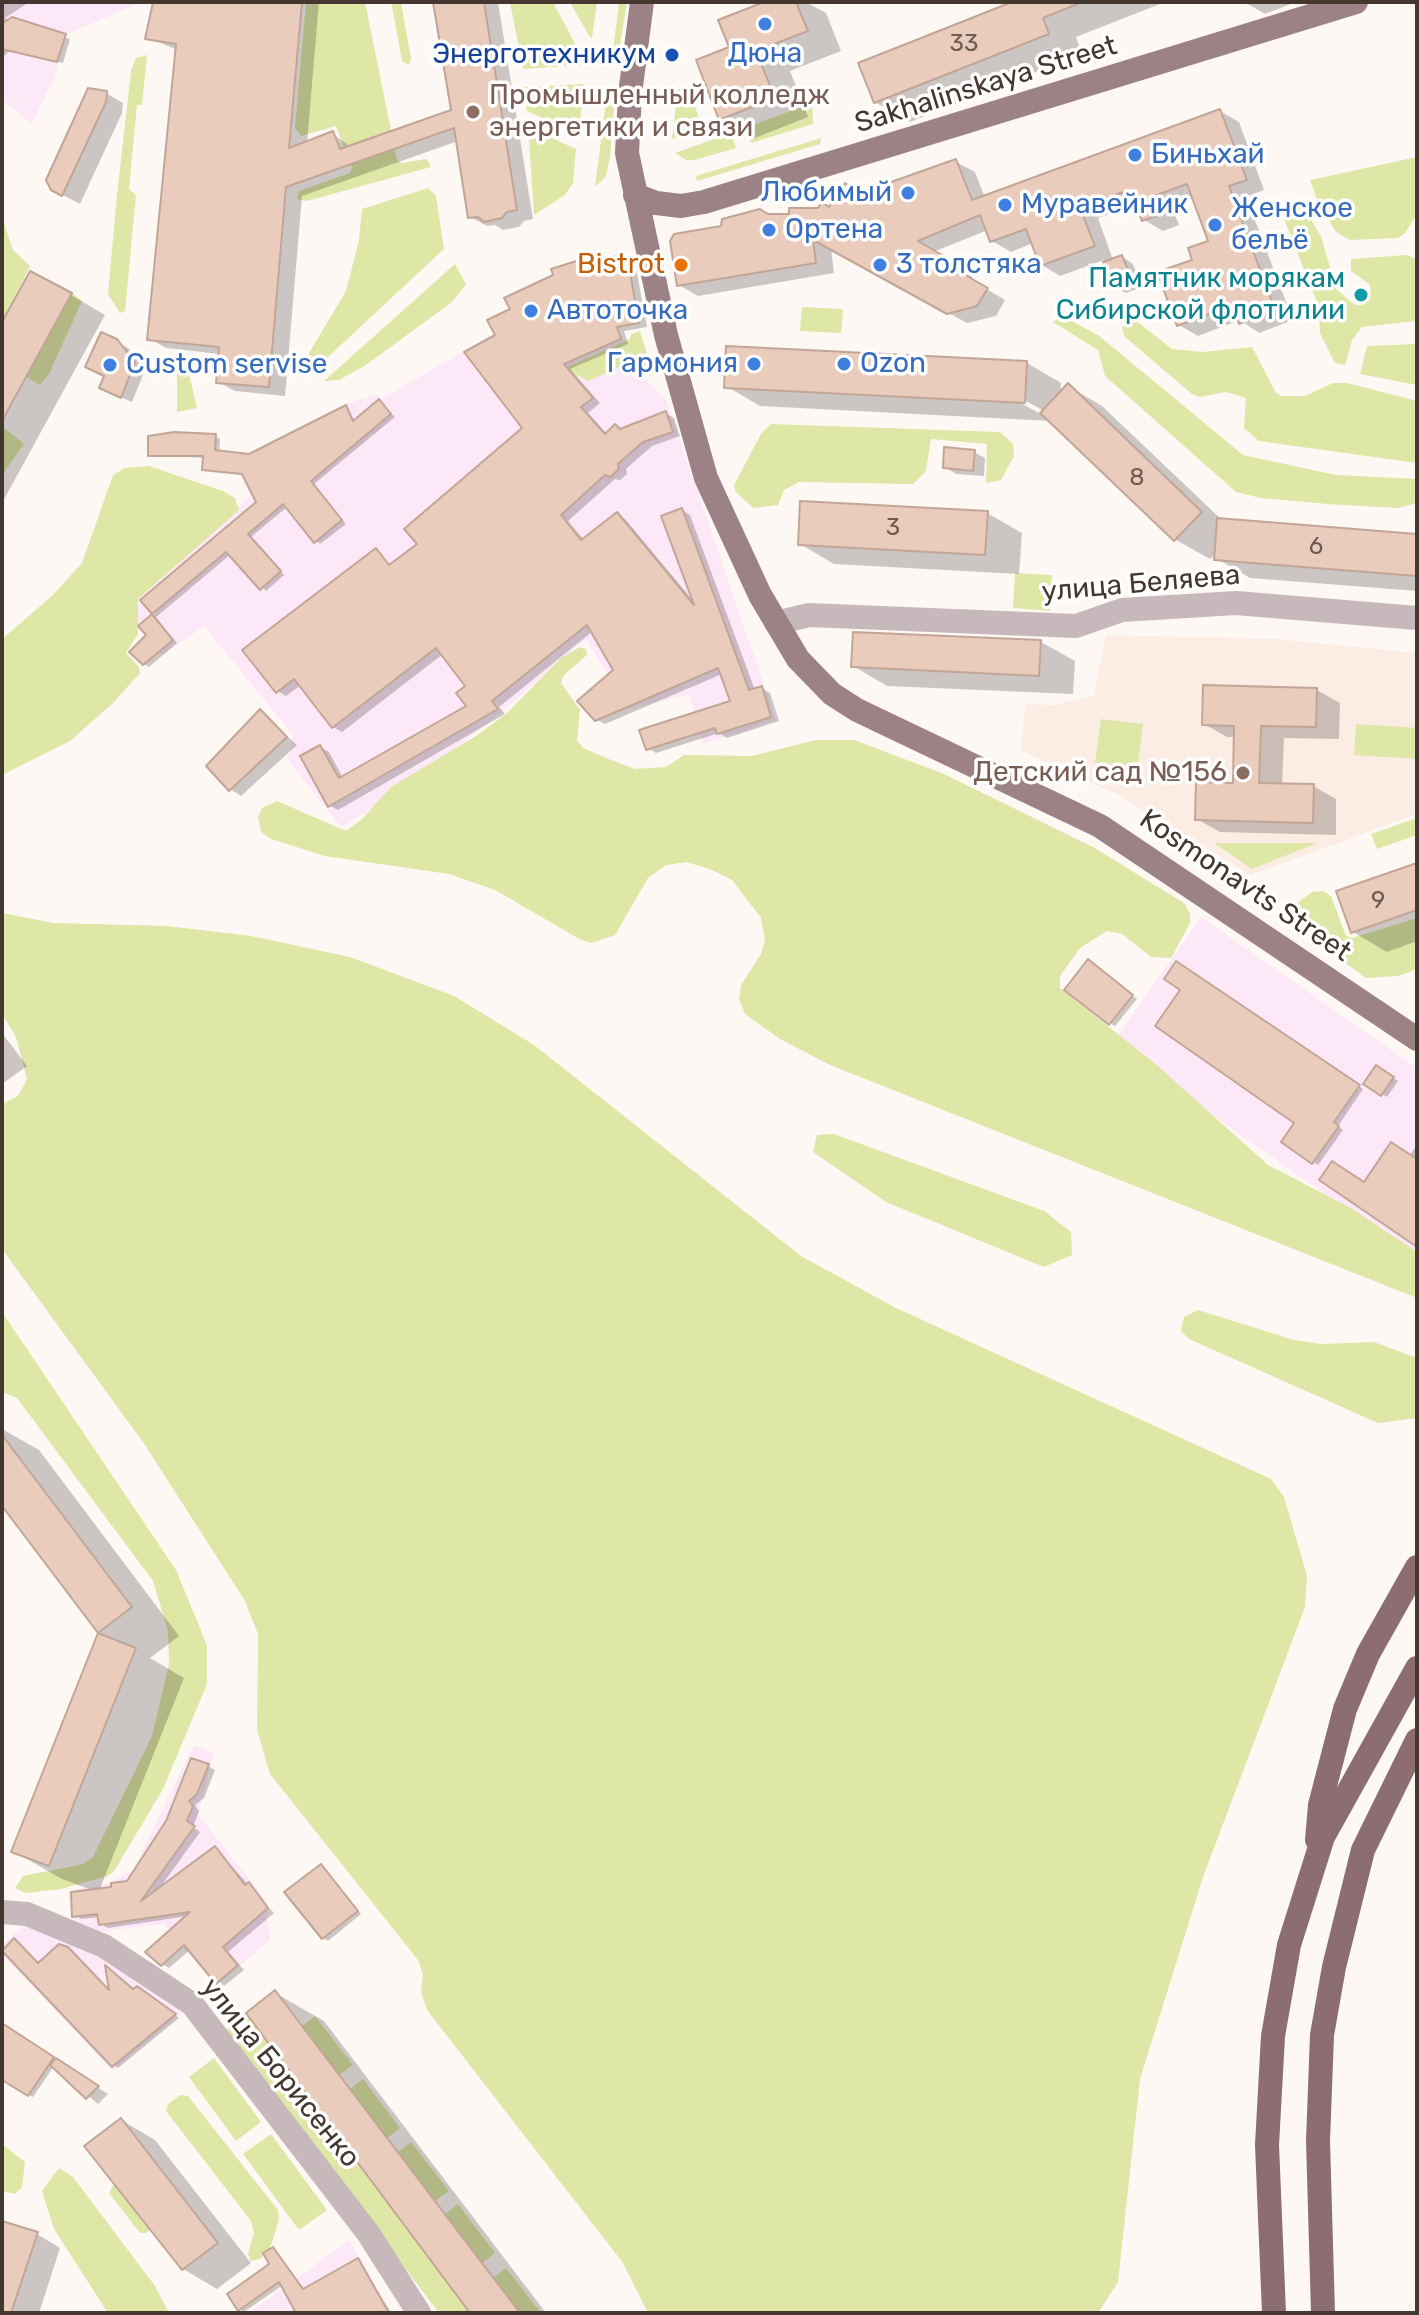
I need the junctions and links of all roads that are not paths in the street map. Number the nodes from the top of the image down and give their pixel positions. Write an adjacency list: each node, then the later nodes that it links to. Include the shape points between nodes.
1 (642, 2): 3 (main road, via 627,133)
2 (1356, 2): 3 (main road, Sakhalinskaya Street, via 704,202 681,206)
3 (635, 195): 5 (main road, Kosmonavts Street, via 696,450)
4 (1417, 618): 5 (street, улица Беляева, via 1236,603 1122,610 1076,626 809,615)
5 (776, 623): 6 (main road, Kosmonavts Street, via 798,659 832,694 893,729 1100,826)
6 (1417, 1039)
7 (1417, 1567): 10 (highway, via 1368,1654 1345,1709 1320,1805)
8 (1417, 1668): 10 (highway)
9 (1417, 1740): 14 (highway, via 1363,1850 1322,2035 1318,2141)
10 (1316, 1856): 13 (highway, via 1289,1945 1273,2036 1267,2145)
11 (2, 1912): 12 (street, улица Борисенко, via 27,1914 104,1946 192,2004 368,2233)
12 (419, 2313)
13 (1274, 2313)
14 (1323, 2313)

